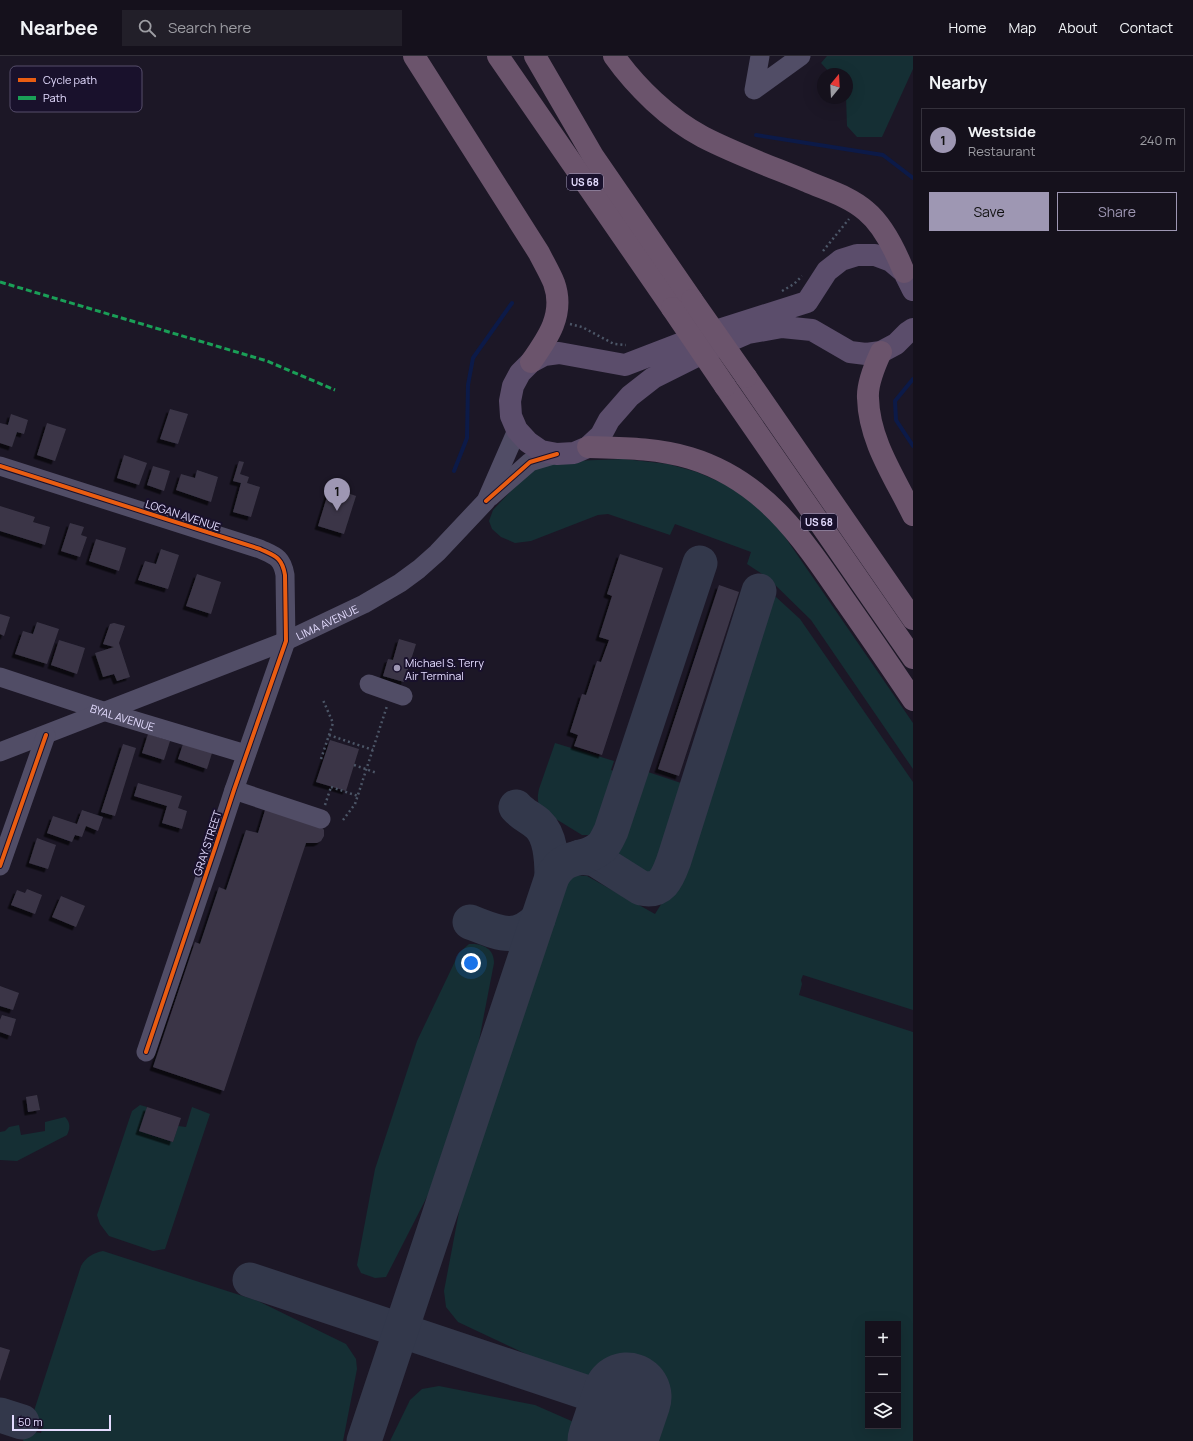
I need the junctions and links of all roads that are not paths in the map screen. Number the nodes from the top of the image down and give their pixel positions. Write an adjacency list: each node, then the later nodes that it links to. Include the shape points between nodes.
1 (414, 56): 14 (highway, via 539,253 554,283 558,298 554,324 547,340)
2 (498, 56): 23 (highway, US 68, bridge)
3 (520, 56): 8 (highway, via 566,123)
4 (535, 56): 8 (highway, US 68)
5 (614, 56): 9 (highway, via 628,76 664,111 701,136 738,154 847,198 866,211)
6 (760, 56): 7 (street, via 754,90)
7 (801, 56)
8 (593, 156): 21 (highway, US 68, bridge)
9 (886, 237): 10 (highway); 11 (highway)
10 (913, 247)
11 (911, 284): 14 (main road, via 891,261 874,255 857,255 841,260 827,271 807,302 703,335 625,365 559,352 544,355)
12 (911, 327): 13 (main road, via 896,344)
13 (881, 352): 16 (main road, via 850,352 812,330 782,327 748,333 653,378 630,396 601,435); 20 (highway, via 868,397 872,424 880,449)
14 (531, 362): 15 (main road, via 520,373 513,386 511,416)
15 (517, 430): 17 (main road, via 541,451); 19 (street, LIMA AVENUE)
16 (588, 447): 17 (main road, via 574,453); 27 (highway, via 662,451 691,458 716,468 746,485 768,502 792,526 819,562)
17 (557, 454): 19 (street, via 530,462)
18 (0, 466): 22 (street, LOGAN AVENUE, via 260,549 278,558 285,575)
19 (486, 501): 22 (street, LIMA AVENUE, via 437,553 412,574 364,604)
20 (913, 515)
21 (913, 619)
22 (286, 641): 28 (street, LIMA AVENUE); 31 (street, GRAY STREET)
23 (913, 658)
24 (0, 677): 28 (street, BYAL AVENUE)
25 (370, 684): 26 (street)
26 (397, 694)
27 (913, 700)
28 (106, 712): 29 (street, LIMA AVENUE); 31 (street, BYAL AVENUE)
29 (46, 734): 30 (street, LIMA AVENUE); 34 (street)
30 (0, 752)
31 (246, 754): 32 (street, GRAY STREET)
32 (234, 790): 33 (street); 35 (street, GRAY STREET)
33 (322, 819)
34 (0, 866)
35 (146, 1052)

